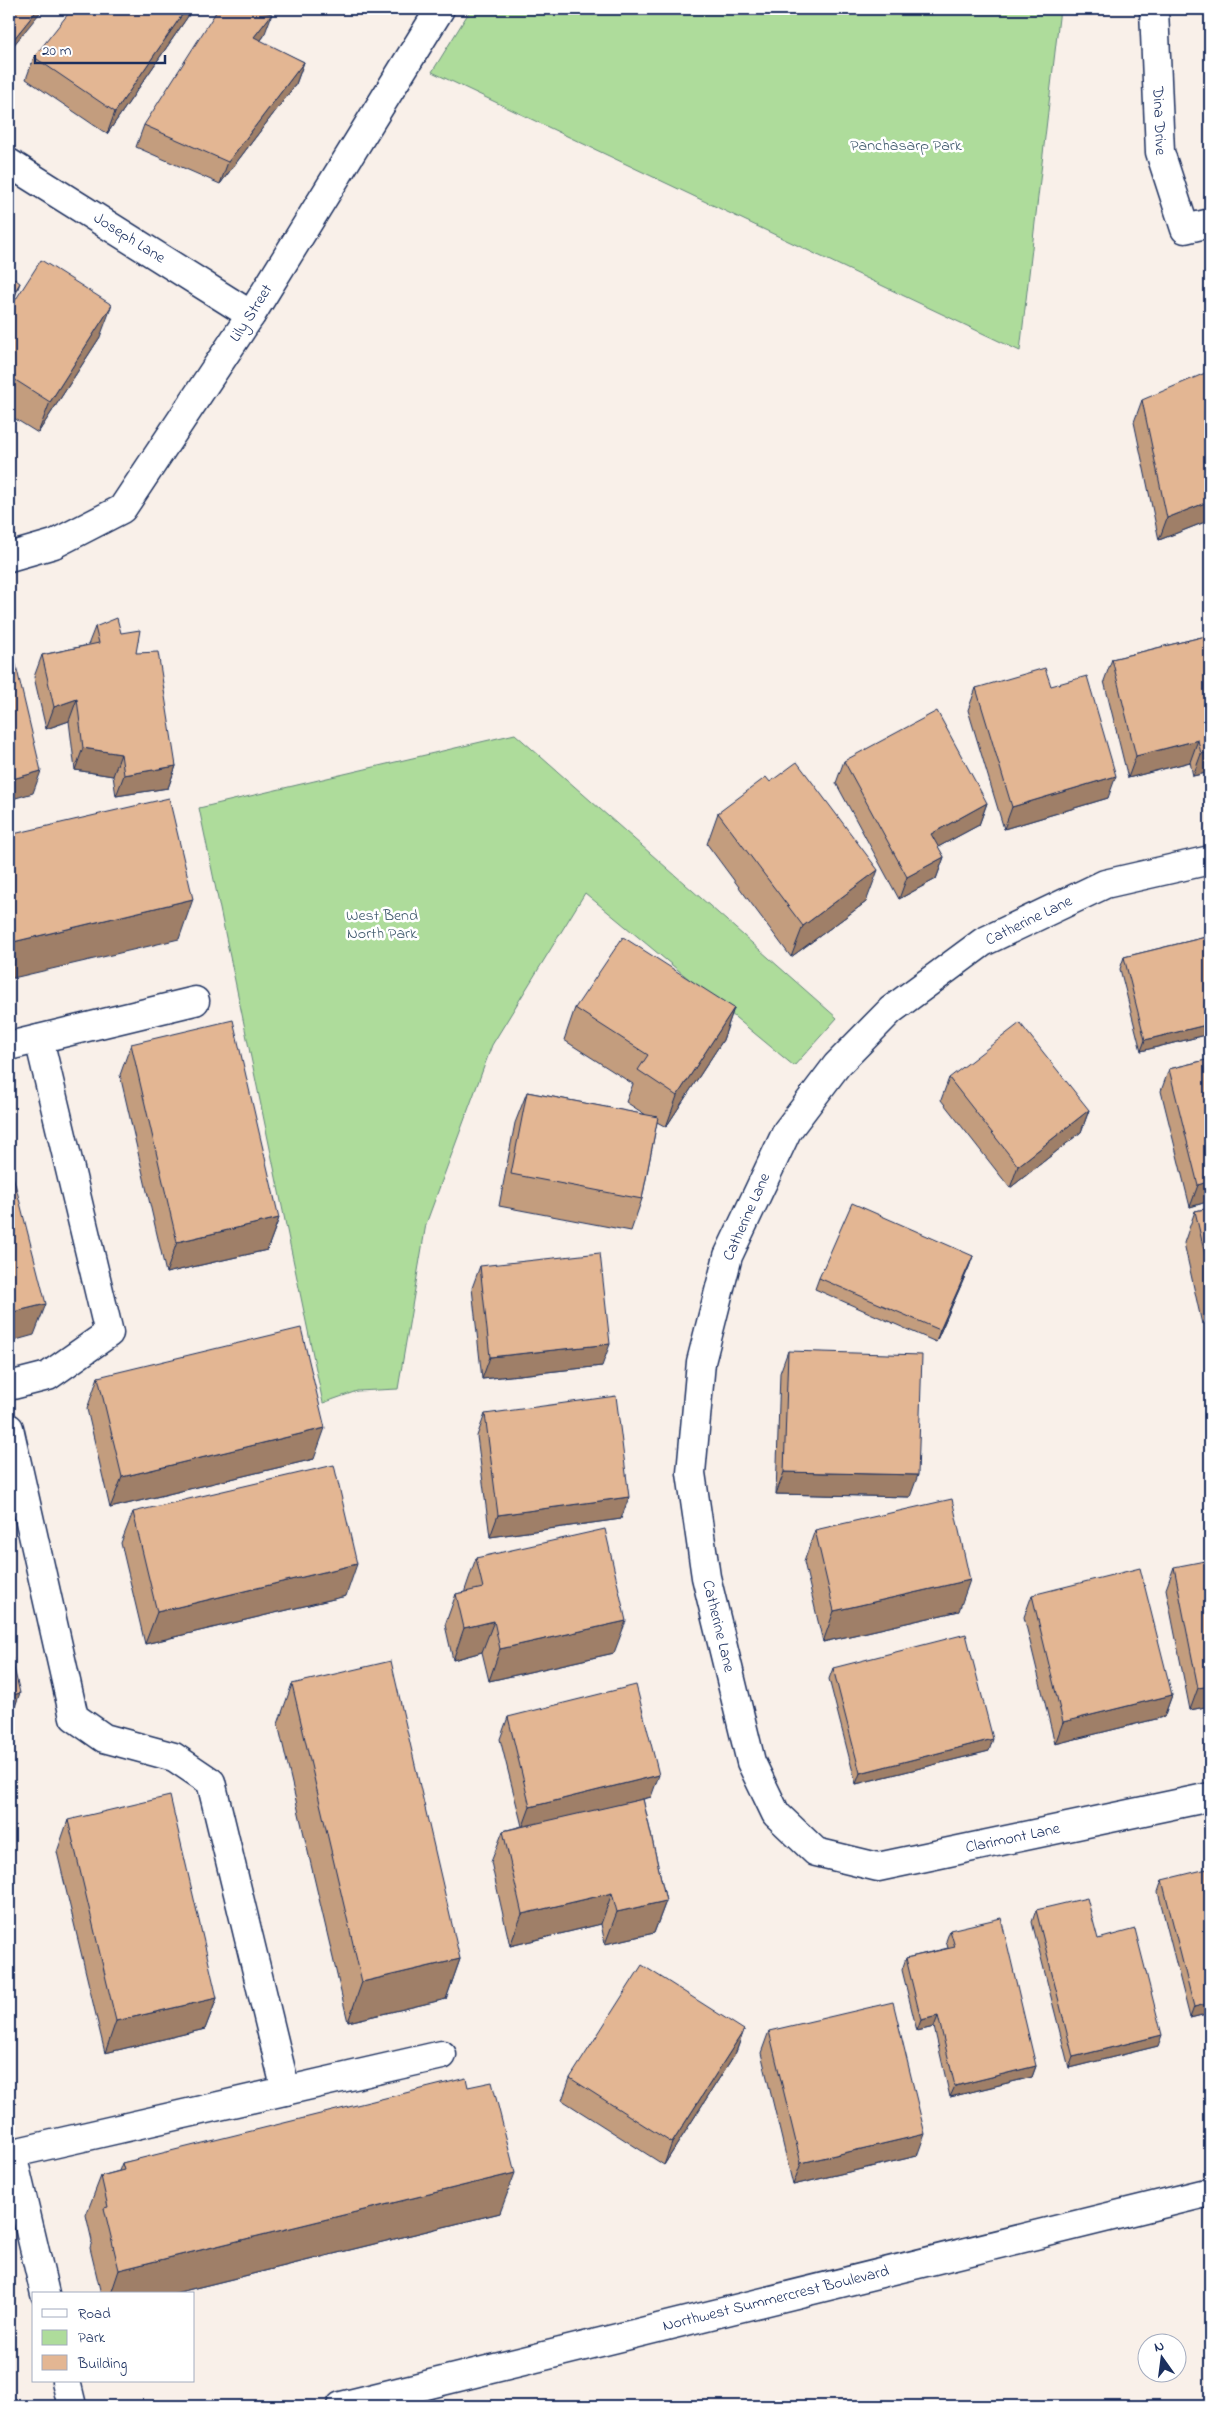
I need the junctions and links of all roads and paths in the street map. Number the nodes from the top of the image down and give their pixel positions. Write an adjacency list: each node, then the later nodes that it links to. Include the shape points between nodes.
1 (440, 9): 5 (street, Lily Street)
2 (1154, 9): 4 (street, Dina Drive, via 1160,152)
3 (9, 163): 5 (street, Joseph Lane)
4 (1198, 226)
5 (251, 315): 6 (street, Lily Street, via 122,509 54,544)
6 (9, 557)
7 (1210, 860): 14 (street, Catherine Lane, via 1105,884 983,942 891,1010 836,1066 787,1131 728,1256 701,1362 691,1473 706,1577 751,1762 776,1814)
8 (196, 1001): 9 (street)
9 (39, 1039): 10 (street); 11 (street, via 109,1333 48,1376)
10 (9, 1046)
11 (9, 1386)
12 (9, 1428): 16 (street, via 74,1717 104,1738 174,1757 211,1782)
13 (1210, 1797): 14 (street, Clarimont Lane, via 878,1867)
14 (816, 1852)
15 (442, 2054): 16 (street)
16 (286, 2090): 17 (street)
17 (10, 2154): 19 (street)
18 (1210, 2192): 22 (street, Northwest Summercrest Boulevard)
19 (44, 2292)
20 (66, 2382): 21 (street)
21 (72, 2406)
22 (341, 2406)

